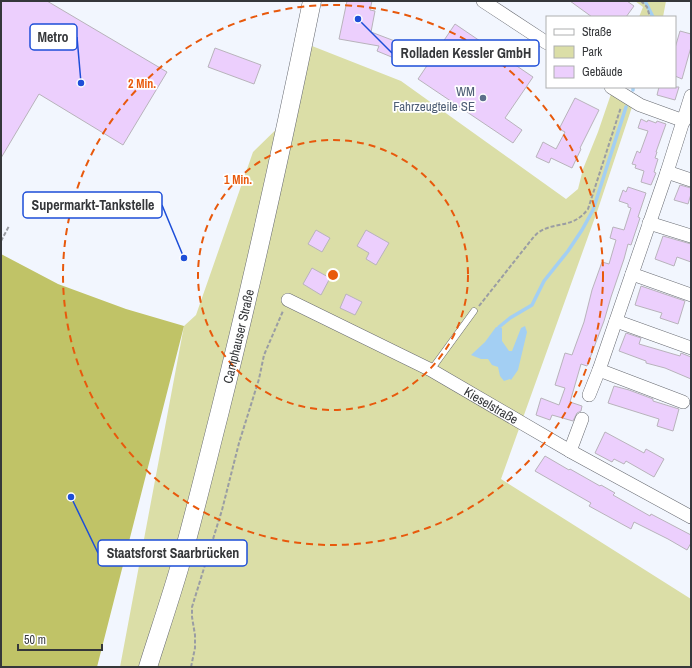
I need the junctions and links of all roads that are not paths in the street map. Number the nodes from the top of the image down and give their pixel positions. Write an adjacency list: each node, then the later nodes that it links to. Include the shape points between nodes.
1 (312, 1): 24 (street, Camphauser Straße, via 286,129 230,372 198,498)
2 (483, 1): 3 (street)
3 (546, 43)
4 (612, 88): 6 (street, via 640,105)
5 (691, 96): 6 (street)
6 (687, 117): 7 (street)
7 (667, 172): 8 (street); 9 (street)
8 (691, 180)
9 (649, 223): 10 (street); 11 (street)
10 (691, 236)
11 (632, 274): 12 (street); 15 (street)
12 (691, 295)
13 (288, 300): 17 (street, Kieselstraße)
14 (474, 311): 17 (lane)
15 (616, 321): 16 (street); 18 (street)
16 (691, 348)
17 (431, 370): 22 (street, Kieselstraße)
18 (600, 370): 19 (street); 20 (street)
19 (590, 395)
20 (683, 402)
21 (582, 419): 22 (street)
22 (570, 450): 23 (street, Kieselstraße)
23 (691, 518)
24 (148, 667)

